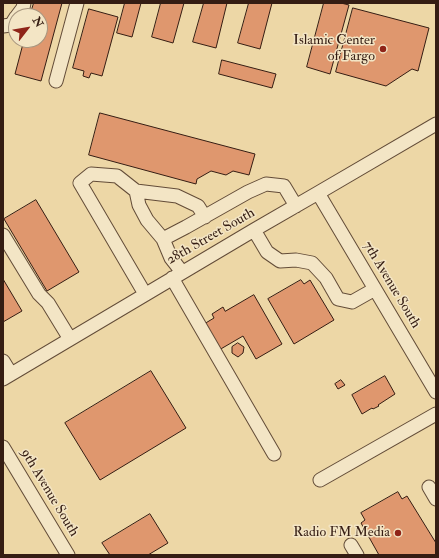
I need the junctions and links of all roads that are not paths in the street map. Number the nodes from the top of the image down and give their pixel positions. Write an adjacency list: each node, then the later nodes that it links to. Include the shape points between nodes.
1 (77, 3): 2 (street)
2 (56, 81)
3 (436, 124): 5 (street, 28th Street South)
4 (136, 191): 7 (street, via 177,196 198,206); 10 (street, via 139,205 147,220); 13 (street, via 117,176 91,174 80,183)
5 (318, 193): 6 (street, 28th Street South); 12 (street, 7th Avenue South)
6 (296, 206): 7 (street, via 284,186 266,184); 8 (street, 28th Street South)
7 (205, 216): 10 (street)
8 (254, 230): 11 (street, 28th Street South); 12 (street, via 266,252 280,261 312,263 326,278 338,300 352,302)
9 (3, 235): 14 (street)
10 (164, 239): 11 (street)
11 (177, 275): 13 (street, 28th Street South); 20 (street)
12 (375, 289): 17 (street, 7th Avenue South)
13 (145, 294): 14 (street, 28th Street South)
14 (70, 339): 16 (street, 28th Street South)
15 (3, 361): 16 (street)
16 (7, 377)
17 (436, 392)
18 (436, 414): 21 (street)
19 (3, 447): 24 (street, 9th Avenue South)
20 (274, 454)
21 (320, 480)
22 (429, 487): 23 (street)
23 (436, 498)
24 (68, 555)

